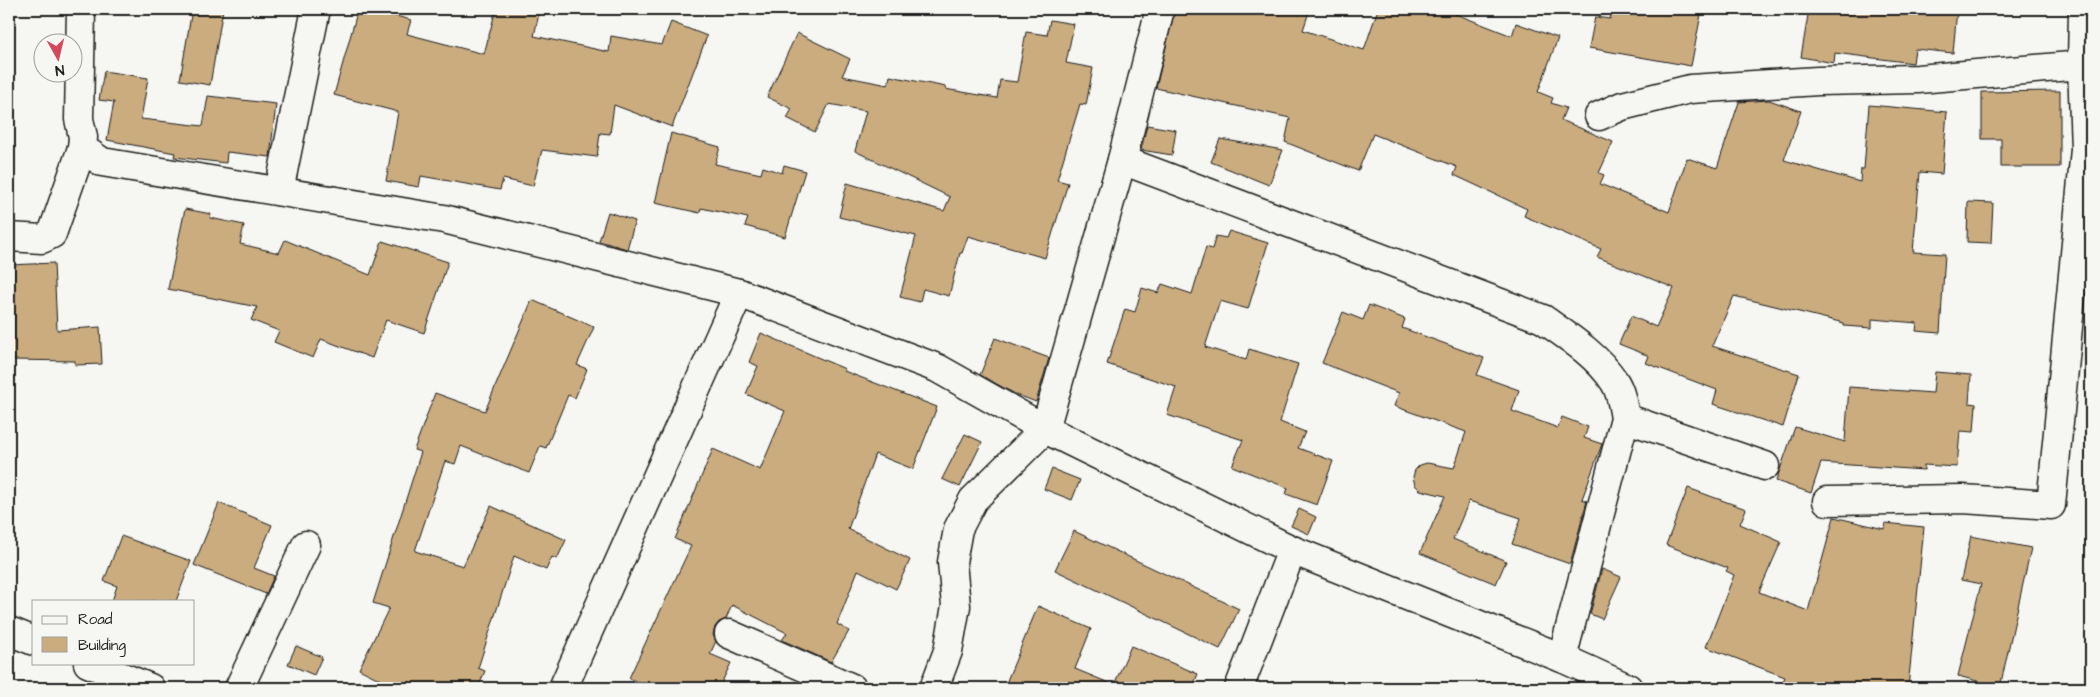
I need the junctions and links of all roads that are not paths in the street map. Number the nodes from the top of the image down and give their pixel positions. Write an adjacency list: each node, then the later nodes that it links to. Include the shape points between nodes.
1 (81, 9): 7 (street, via 79,119)
2 (316, 9): 10 (street)
3 (1160, 9): 9 (street)
4 (2083, 9): 5 (street)
5 (2082, 65): 6 (street, via 1918,79 1690,89 1629,104); 8 (street)
6 (1599, 116)
7 (82, 148): 10 (street, via 102,162); 11 (street, via 52,234 42,239)
8 (2088, 149): 16 (street, via 2051,505 1963,499)
9 (1122, 160): 13 (street, via 1543,319 1592,357 1614,381); 14 (street)
10 (279, 191): 12 (street, via 444,219)
11 (9, 236)
12 (739, 293): 14 (street, via 936,368); 26 (street)
13 (1625, 418): 15 (street); 22 (street)
14 (1045, 429): 18 (street); 28 (street, via 973,500 958,529 952,562 956,606 948,651)
15 (1765, 466)
16 (1827, 501)
17 (306, 545): 25 (street)
18 (1292, 550): 22 (street); 29 (street)
19 (9, 631): 21 (street)
20 (729, 634): 27 (street)
21 (32, 640)
22 (1562, 658): 30 (street)
23 (90, 664): 24 (street)
24 (150, 688)
25 (239, 688)
26 (563, 688)
27 (852, 688)
28 (934, 688)
29 (1240, 688)
30 (1628, 688)

